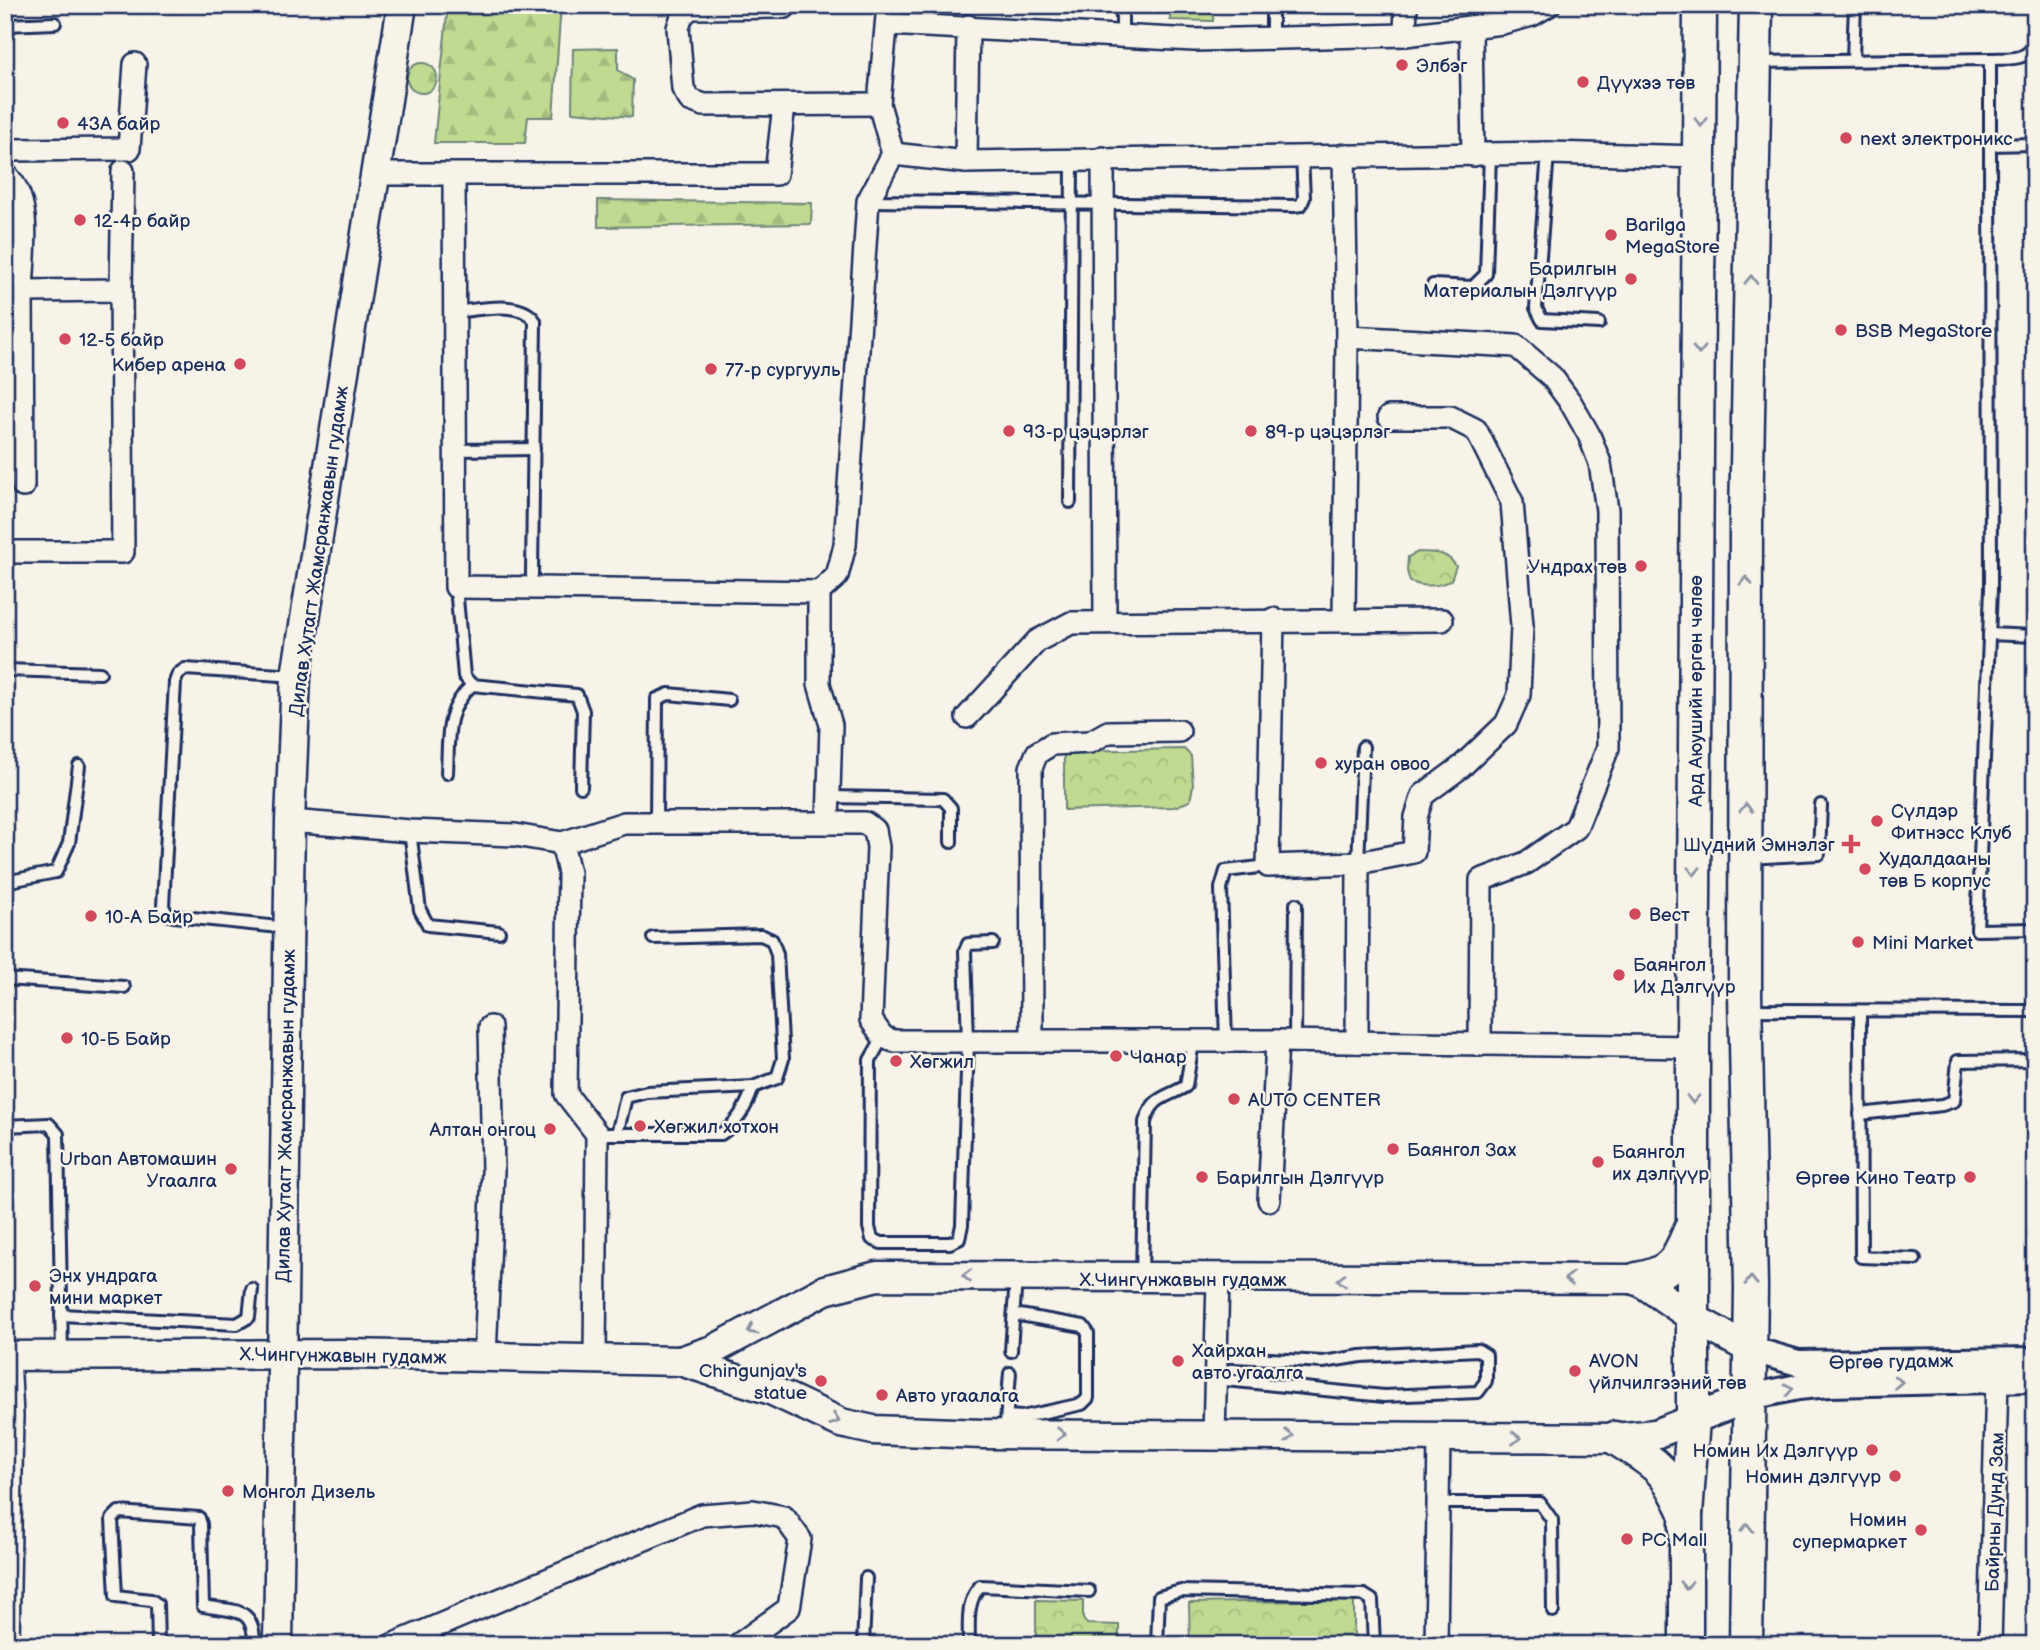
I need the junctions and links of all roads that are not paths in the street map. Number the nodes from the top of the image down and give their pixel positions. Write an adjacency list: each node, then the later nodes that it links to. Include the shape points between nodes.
1 (172, 5): 2 (lane)
2 (178, 5)
3 (402, 5): 42 (main road, Дилав Хутагт Жамсранжавын гудамж)
4 (1122, 5): 17 (lane)
5 (1272, 5): 19 (lane)
6 (1406, 5): 18 (street)
7 (1549, 5): 16 (street, via 1532,15)
8 (1700, 5): 37 (main road, Ард Аюушийн өргөн чөлөө, one-way to 37)
9 (1756, 5): 24 (main road)
10 (1855, 5): 22 (lane)
11 (785, 7): 27 (street, via 690,8 678,28 683,89 690,100 704,105)
12 (887, 15): 15 (street); 26 (street)
13 (55, 23): 14 (lane)
14 (5, 25)
15 (968, 26): 17 (street); 39 (street)
16 (1471, 29): 18 (street); 34 (street)
17 (1122, 35): 19 (street, via 1194,40)
18 (1405, 35): 19 (street)
19 (1272, 36)
20 (2035, 43): 21 (lane)
21 (2032, 53): 23 (lane, via 2023,58)
22 (1853, 59): 23 (lane); 24 (lane)
23 (1990, 59): 29 (lane)
24 (1756, 62): 60 (main road, one-way to 24)
25 (135, 64): 30 (street, via 129,149)
26 (879, 104): 27 (street); 32 (street)
27 (784, 105): 43 (street, via 776,174)
28 (2035, 144): 29 (lane)
29 (1990, 145): 69 (lane)
30 (5, 150)
31 (1548, 153): 34 (street); 37 (street); 51 (lane, via 1536,308 1542,320)
32 (893, 154): 39 (street); 44 (street)
33 (1344, 155): 34 (street); 35 (street); 52 (street)
34 (1482, 155): 47 (lane, via 1486,274 1473,287)
35 (1301, 156): 36 (street); 45 (lane, via 1301,205)
36 (1103, 158): 38 (street); 45 (street)
37 (1701, 158): 58 (main road, Ард Аюушийн өргөн чөлөө, one-way to 58)
38 (1072, 159): 39 (street); 46 (lane)
39 (966, 162)
40 (122, 172): 48 (street)
41 (5, 174): 49 (street, via 19,189 23,206)
42 (374, 174): 43 (street); 73 (main road, Дилав Хутагт Жамсранжавын гудамж)
43 (454, 176): 50 (street)
44 (868, 201): 46 (lane); 64 (street, via 845,545 837,576)
45 (1103, 203): 46 (lane); 68 (street)
46 (1072, 205): 59 (lane)
47 (1433, 285)
48 (121, 290): 49 (street); 61 (street, via 123,552)
49 (22, 291): 54 (street)
50 (455, 312): 55 (lane, via 516,308 530,312 536,321); 56 (street)
51 (1599, 323)
52 (1347, 337): 66 (street); 113 (street, via 1516,346 1552,377 1571,403 1600,463 1607,510 1608,748 1576,828 1526,863 1481,880)
53 (1389, 416): 91 (street, via 1450,417 1476,430 1492,456 1512,502 1522,626 1519,695 1506,723 1490,741 1423,795 1414,852)
54 (14, 447): 57 (street)
55 (534, 449): 56 (lane); 62 (lane)
56 (455, 450): 63 (street)
57 (23, 486)
58 (1697, 501): 60 (main road, via 1713,491 1724,491 1739,503); 114 (main road, Ард Аюушийн өргөн чөлөө, one-way to 114)
59 (1070, 502)
60 (1746, 519): 90 (main road, one-way to 60)
61 (5, 552)
62 (532, 575)
63 (456, 587): 64 (street); 74 (lane, via 464,676)
64 (819, 592): 82 (street, via 818,684 831,725)
65 (1273, 619): 66 (street); 68 (street); 92 (street)
66 (1344, 619): 67 (street)
67 (1442, 620)
68 (1105, 621): 76 (street, via 1071,623 1037,641)
69 (1989, 634): 70 (lane); 96 (lane, via 1977,930)
70 (2035, 636)
71 (5, 670): 72 (lane)
72 (100, 673)
73 (296, 676): 84 (main road, Дилав Хутагт Жамсранжавын гудамж); 95 (lane, via 185,669 178,674 163,906 174,916)
74 (472, 685): 80 (lane, via 451,712); 81 (lane, via 577,695 583,711)
75 (729, 700): 85 (lane, via 668,694 657,699)
76 (967, 717)
77 (1179, 731): 108 (street, via 1108,732 1090,742 1052,744 1037,753 1031,768)
78 (1363, 747): 91 (lane)
79 (79, 766): 93 (lane, via 69,843 56,872)
80 (447, 773)
81 (581, 787)
82 (829, 797): 86 (street); 88 (lane, via 943,799 951,808)
83 (1821, 805): 90 (lane, via 1819,854)
84 (290, 821): 87 (street); 95 (main road, Дилав Хутагт Жамсранжавын гудамж)
85 (656, 823): 86 (street); 89 (street, via 624,822)
86 (828, 823): 106 (street, via 865,823 875,830 871,1020)
87 (410, 831): 89 (street, via 515,835); 97 (lane, via 421,910 428,925)
88 (951, 842)
89 (562, 843): 119 (street, via 569,873 566,1094)
90 (1745, 858): 102 (main road)
91 (1358, 863): 92 (street); 111 (street)
92 (1268, 866): 109 (lane, via 1226,871 1221,888)
93 (5, 881)
94 (1296, 904): 110 (lane)
95 (288, 928): 133 (main road, Дилав Хутагт Жамсранжавын гудамж)
96 (2035, 929)
97 (499, 932)
98 (653, 938): 116 (lane, via 761,935 772,940 777,954 783,1059 777,1078)
99 (993, 943): 107 (lane, via 968,944 965,951)
100 (5, 979): 101 (lane)
101 (124, 987)
102 (1745, 1010): 104 (lane); 131 (main road, one-way to 102)
103 (2035, 1011): 104 (lane)
104 (1860, 1012): 117 (lane)
105 (490, 1027): 137 (street, via 492,1171)
106 (883, 1037): 107 (street); 107 (lane, via 870,1060 869,1227 872,1239 881,1243 950,1243 959,1239)
107 (968, 1041): 108 (street)
108 (1032, 1041): 112 (street)
109 (1226, 1041): 110 (street); 112 (street)
110 (1286, 1041): 111 (street); 120 (street)
111 (1357, 1042): 113 (street)
112 (1193, 1043): 124 (lane, via 1186,1086 1157,1099 1145,1122)
113 (1480, 1045): 114 (street)
114 (1693, 1047): 121 (main road, Ард Аюушийн өргөн чөлөө, one-way to 121)
115 (2035, 1060): 117 (lane, via 1958,1061 1955,1101)
116 (753, 1087): 119 (lane, via 626,1097); 119 (lane, via 743,1111 721,1134)
117 (1860, 1114): 122 (lane, via 1861,1257)
118 (5, 1126): 129 (lane, via 49,1124 58,1134)
119 (607, 1134): 138 (street)
120 (1269, 1200)
121 (1693, 1222): 126 (main road, via 1677,1260 1659,1275); 130 (main road, Ард Аюушийн өргөн чөлөө)
122 (1915, 1259)
123 (1016, 1277): 124 (main road, Х.Чингүнжавын гудамж); 128 (lane); 140 (main road, Х.Чингүнжавын гудамж, one-way to 140, via 877,1276 825,1290 713,1350)
124 (1142, 1278): 125 (main road, Х.Чингүнжавын гудамж)
125 (1218, 1279): 126 (main road, Х.Чингүнжавын гудамж, one-way to 125); 136 (street)
126 (1637, 1279): 130 (main road)
127 (252, 1289): 129 (lane, via 249,1317 237,1324)
128 (1014, 1314): 132 (lane); 147 (lane, via 1083,1326 1088,1333 1088,1398 1082,1404)
129 (61, 1315): 134 (lane)
130 (1693, 1318): 131 (main road); 146 (main road, Ард Аюушийн өргөн чөлөө)
131 (1750, 1349): 139 (street, Өргөө гудамж, via 1798,1363); 145 (main road)
132 (1011, 1351)
133 (282, 1354): 134 (main road, Х.Чингүнжавын гудамж); 137 (main road, Х.Чингүнжавын гудамж); 160 (main road, Дилав Хутагт Жамсранжавын гудамж)
134 (62, 1355): 135 (main road, Х.Чингүнжавын гудамж)
135 (7, 1356): 157 (street, via 12,1416)
136 (1216, 1356): 142 (street); 142 (lane, via 1323,1362 1478,1350 1486,1355 1486,1381 1478,1392 1384,1396)
137 (485, 1357): 138 (main road, Х.Чингүнжавын гудамж)
138 (595, 1359): 140 (main road, Х.Чингүнжавын гудамж)
139 (2035, 1360)
140 (680, 1361): 147 (main road, Х.Чингүнжавын гудамж, one-way to 147, via 771,1390 841,1423 873,1430)
141 (1010, 1373): 147 (lane)
142 (1216, 1379): 148 (street)
143 (1997, 1379): 144 (street, Өргөө гудамж); 145 (street, Өргөө гудамж, one-way to 143, via 1829,1384); 169 (street, Байрны Дунд Зам)
144 (2035, 1379)
145 (1750, 1397): 146 (main road, Х.Чингүнжавын гудамж); 168 (main road, one-way to 145)
146 (1693, 1420): 150 (main road, Х.Чингүнжавын гудамж, via 1655,1434); 152 (main road, Ард Аюушийн өргөн чөлөө)
147 (1006, 1425): 148 (main road, Х.Чингүнжавын гудамж, one-way to 148)
148 (1214, 1436): 149 (main road, Х.Чингүнжавын гудамж, one-way to 149)
149 (1439, 1437): 150 (main road, Х.Чингүнжавын гудамж, one-way to 150); 151 (street)
150 (1615, 1438): 152 (main road, via 1657,1465 1671,1480)
151 (1439, 1503): 155 (lane, via 1540,1503 1552,1520); 166 (street)
152 (1686, 1514): 167 (main road, Ард Аюушийн өргөн чөлөө, one-way to 167)
153 (866, 1578): 163 (lane)
154 (1089, 1591): 164 (lane, via 980,1586 969,1607)
155 (1553, 1611)
156 (1374, 1644): 165 (lane, via 1372,1600 1364,1595 1181,1591 1159,1597)
157 (8, 1645)
158 (158, 1645): 159 (lane, via 157,1604 116,1596 112,1519 118,1512 199,1518 203,1606 244,1612 252,1621)
159 (254, 1645)
160 (278, 1645)
161 (393, 1645): 162 (street, via 702,1515 753,1511 784,1517 800,1539 789,1608)
162 (738, 1645)
163 (863, 1645)
164 (969, 1645)
165 (1157, 1645)
166 (1436, 1645)
167 (1686, 1645)
168 (1746, 1645)
169 (1990, 1645)

